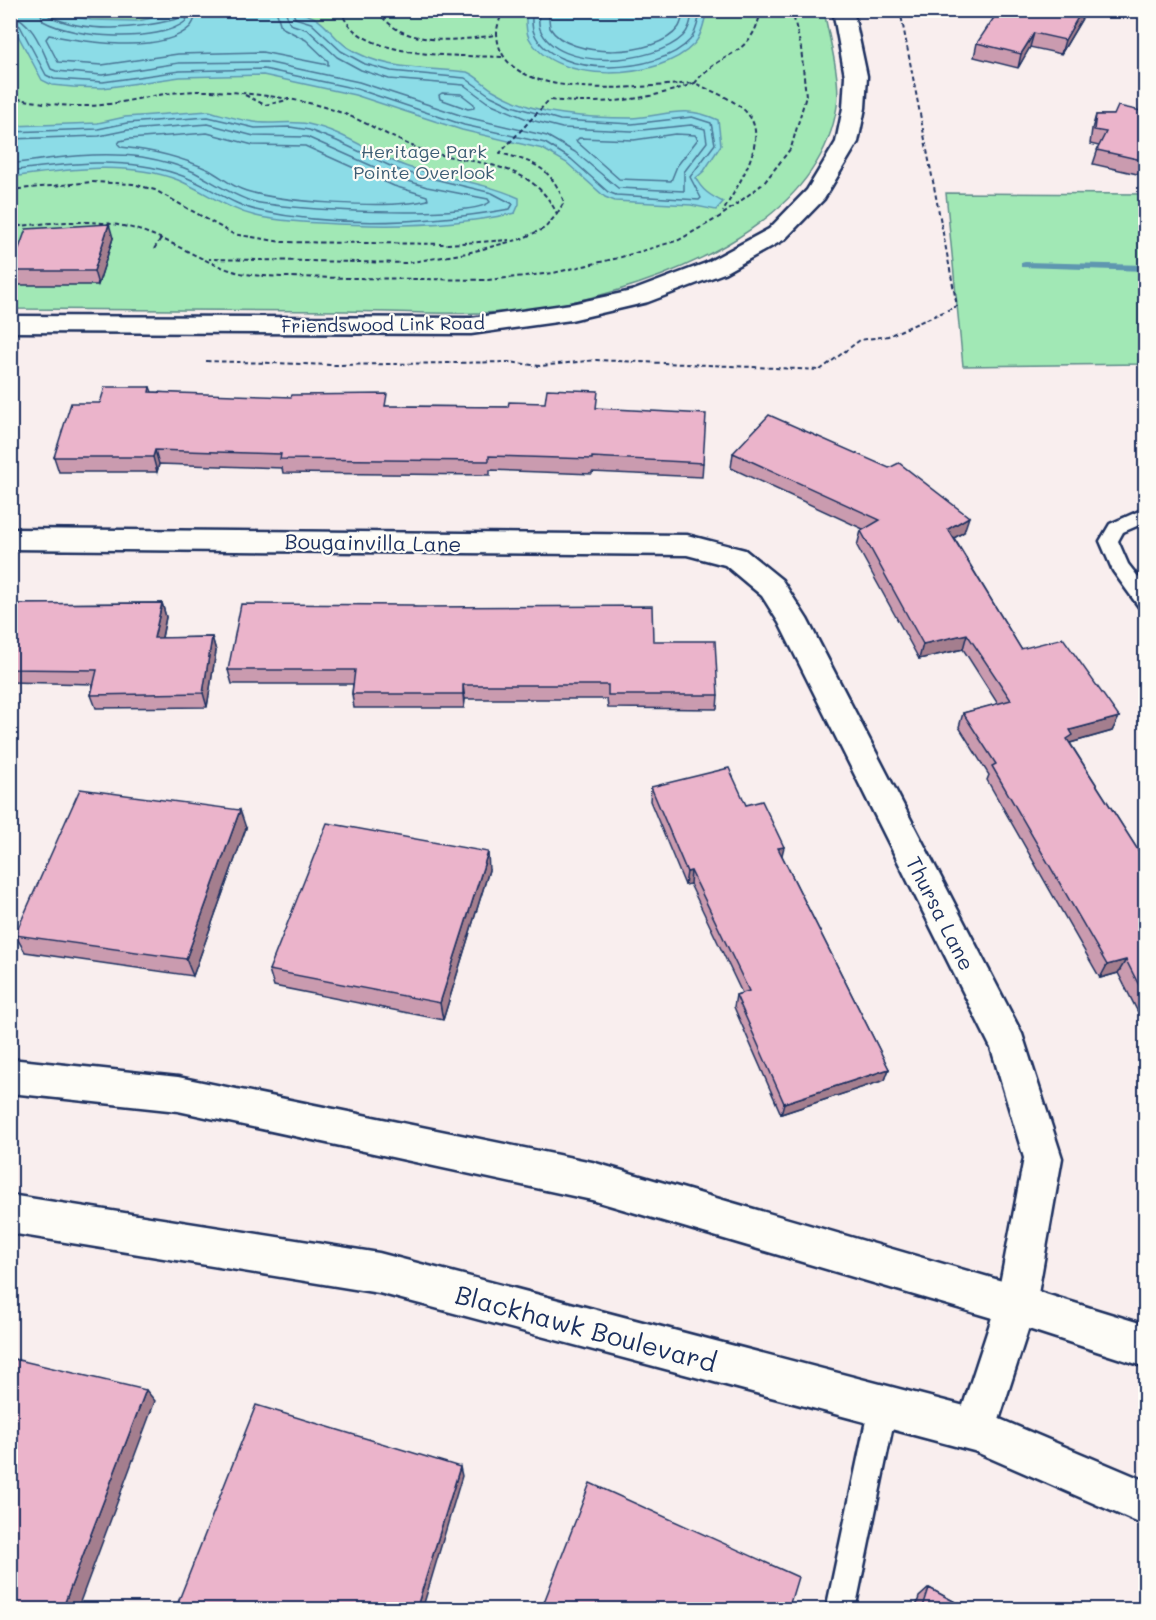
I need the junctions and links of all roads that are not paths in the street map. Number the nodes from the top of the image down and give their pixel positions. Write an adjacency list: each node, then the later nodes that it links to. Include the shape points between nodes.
1 (843, 10): 2 (street, Friendswood Link Road, via 856,76 854,108 847,142 816,194 777,234 715,268 639,297 571,312 471,326)
2 (10, 324)
3 (1146, 514): 6 (lane, via 1116,528 1109,541 1120,566)
4 (10, 539): 5 (street, Bougainvilla Lane, via 687,545)
5 (735, 556): 9 (street, Thursa Lane, via 772,588 792,619 1009,1046 1043,1158)
6 (1146, 602)
7 (10, 1076): 9 (street, via 178,1094 592,1181)
8 (10, 1214): 11 (street, Blackhawk Boulevard, via 379,1273)
9 (1016, 1305): 10 (street); 12 (street, Thursa Lane)
10 (1146, 1346)
11 (884, 1406): 12 (street, Blackhawk Boulevard); 14 (lane)
12 (976, 1430): 13 (street, Blackhawk Boulevard)
13 (1146, 1504)
14 (840, 1610)

